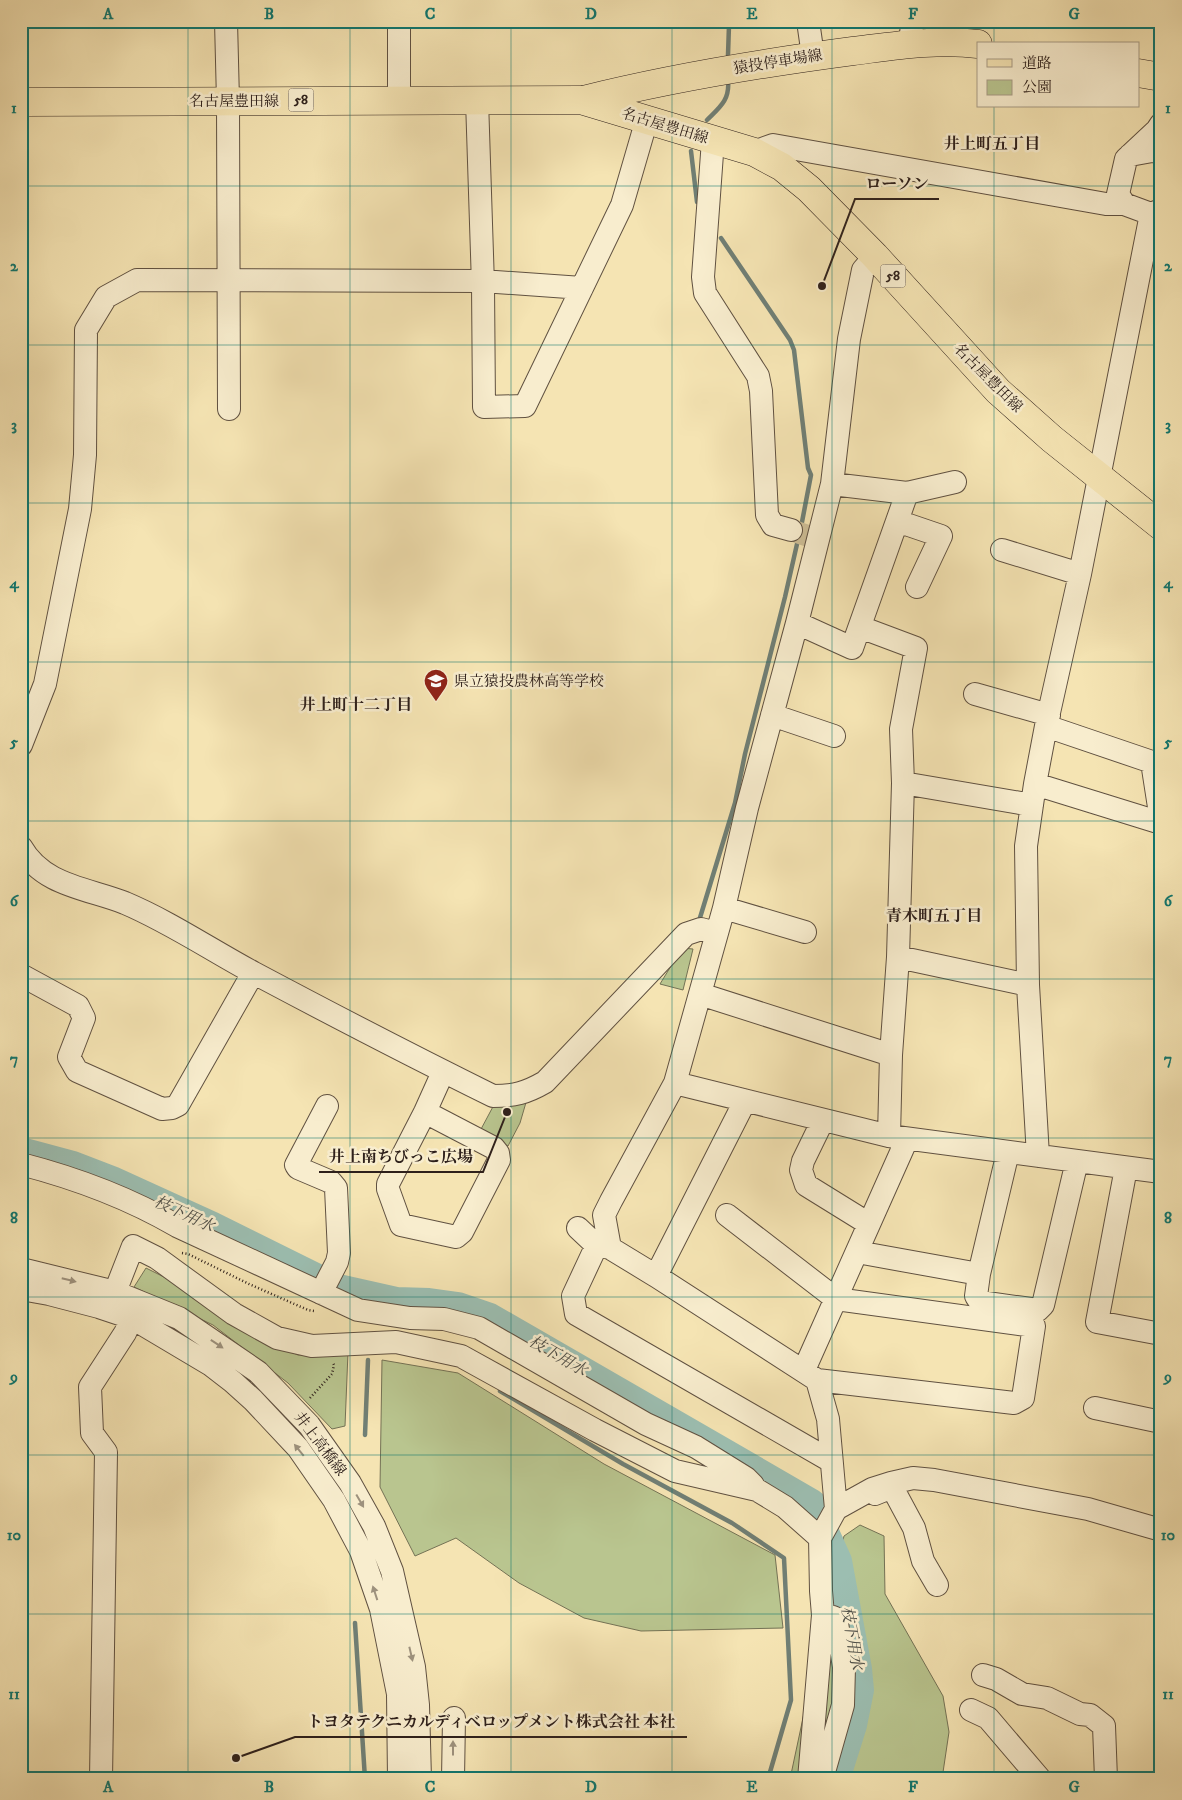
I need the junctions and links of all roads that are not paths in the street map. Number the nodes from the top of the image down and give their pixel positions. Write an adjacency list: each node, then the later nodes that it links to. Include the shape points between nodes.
1 (226, 21): 12 (street)
2 (399, 21): 9 (street)
3 (808, 21): 6 (street)
4 (911, 33): 5 (main road, 猿投停車場線); 6 (main road, 猿投停車場線)
5 (977, 44)
6 (813, 56): 11 (main road, 猿投停車場線, via 641,86)
7 (1140, 73): 8 (main road)
8 (1161, 77)
9 (399, 100): 10 (main road, 名古屋豊田線 / 58); 12 (main road, 名古屋豊田線 / 58)
10 (478, 100): 11 (main road, 名古屋豊田線 / 58); 24 (street)
11 (581, 100): 14 (main road, 名古屋豊田線 / 58)
12 (228, 101): 13 (main road, 名古屋豊田線 / 58); 23 (street)
13 (21, 102)
14 (647, 120): 16 (main road, 名古屋豊田線 / 58); 25 (street, via 622,205)
15 (1161, 124): 19 (street)
16 (712, 140): 17 (main road, 名古屋豊田線 / 58); 33 (street, via 703,277 705,293 758,376 767,515 773,525)
17 (754, 152): 20 (street, via 773,145 1096,202); 22 (main road, 名古屋豊田線 / 58, via 782,167 808,189)
18 (1161, 152): 19 (street)
19 (1130, 155): 20 (street, via 1122,172 1118,194)
20 (1124, 204): 21 (street)
21 (1156, 212): 27 (street)
22 (874, 256): 27 (main road, 名古屋豊田線 / 58, via 998,391); 29 (street, via 863,270 850,339)
23 (228, 281): 24 (street); 26 (street); 43 (street, via 137,280 106,297 86,330 85,455 80,509 45,684)
24 (482, 282): 25 (street); 25 (street, via 484,407 525,406)
25 (582, 288)
26 (228, 409)
27 (1098, 476): 32 (main road, 名古屋豊田線 / 58); 35 (street)
28 (955, 482): 30 (street)
29 (832, 484): 30 (street); 33 (street)
30 (907, 493): 31 (street)
31 (897, 521): 36 (street, via 941,536); 38 (street)
32 (1161, 526)
33 (805, 535): 37 (street)
34 (1002, 550): 35 (street)
35 (1080, 574): 41 (street)
36 (917, 587)
37 (797, 623): 38 (street, via 852,648); 40 (street)
38 (860, 627): 44 (street, via 916,648 901,729)
39 (975, 694): 41 (street)
40 (772, 715): 42 (street); 49 (street)
41 (1047, 720): 45 (street); 46 (street, via 1152,762)
42 (834, 736)
43 (21, 745)
44 (903, 783): 45 (street); 52 (street)
45 (1034, 794): 46 (street); 55 (street, via 1026,846)
46 (1161, 822)
47 (21, 847): 48 (street)
48 (29, 873): 53 (street, via 123,902)
49 (724, 908): 50 (street); 51 (street)
50 (805, 932)
51 (716, 933): 56 (street); 58 (street, via 701,929 686,934 545,1082 528,1092 492,1096)
52 (898, 957): 55 (street); 57 (street)
53 (252, 973): 54 (street, via 178,1105 162,1109 76,1071 69,1057 84,1018 78,1006); 58 (street)
54 (21, 975)
55 (1028, 985): 66 (street)
56 (700, 994): 57 (street); 59 (street)
57 (891, 1055): 64 (street)
58 (443, 1072): 62 (street)
59 (675, 1083): 60 (street); 74 (street, via 604,1215)
60 (744, 1101): 63 (street); 78 (street)
61 (328, 1106): 81 (street, via 296,1165 331,1182 336,1188 339,1253)
62 (425, 1112): 62 (street, via 388,1189 401,1225 456,1237 462,1232 499,1160 498,1153)
63 (822, 1120): 64 (street); 72 (street, via 801,1170 806,1185)
64 (898, 1137): 65 (street); 72 (street)
65 (1008, 1152): 66 (street); 77 (street)
66 (1038, 1156): 67 (street)
67 (1077, 1161): 69 (street); 77 (street, via 1043,1305 1038,1310 980,1302 976,1296)
68 (21, 1164): 81 (street, via 57,1173 130,1202)
69 (1126, 1168): 70 (street); 84 (street, via 1097,1322)
70 (1161, 1172)
71 (727, 1215): 82 (street)
72 (869, 1224): 75 (street)
73 (578, 1228): 74 (street)
74 (602, 1246): 78 (street); 88 (street, via 594,1251 573,1296 576,1314)
75 (857, 1252): 77 (street); 82 (street)
76 (21, 1269): 80 (street, 井上高橋線, one-way to 80)
77 (979, 1274)
78 (656, 1276): 85 (street)
79 (21, 1290): 83 (street, 井上高橋線, via 99,1307)
80 (115, 1292): 90 (street, via 133,1246 157,1258 234,1314 277,1338 312,1346 396,1342 461,1356 675,1471); 101 (street, 井上高橋線, one-way to 101, via 180,1318 258,1372 309,1425 350,1483 374,1526 392,1571 414,1667)
81 (322, 1293): 90 (street, via 358,1310 410,1318 444,1319 479,1328 646,1424 696,1447 746,1478)
82 (836, 1299): 85 (street); 85 (street, via 1034,1326 1023,1398 1014,1403)
83 (132, 1318): 99 (street, via 90,1386 92,1433 106,1452); 100 (street, 井上高橋線, one-way to 83, via 398,1694 381,1609 362,1551 334,1500 298,1448 253,1400 211,1365)
84 (1161, 1334)
85 (811, 1375): 88 (street, via 828,1419)
86 (1095, 1408): 87 (street)
87 (1161, 1422)
88 (831, 1461): 91 (street)
89 (872, 1489): 91 (street); 92 (street, via 913,1478 934,1480 1088,1509); 94 (street, via 875,1494 892,1487 914,1528 923,1561)
90 (757, 1490): 93 (street, via 785,1507)
91 (836, 1509): 93 (street)
92 (1161, 1530)
93 (820, 1538): 95 (street)
94 (937, 1585)
95 (823, 1615): 103 (street); 104 (street, via 833,1617 836,1623 844,1667 843,1705)
96 (983, 1675): 106 (street, via 1022,1694 1047,1698 1080,1714 1090,1715 1104,1726)
97 (971, 1710): 105 (street, via 988,1718)
98 (454, 1718): 102 (street, one-way to 98)
99 (102, 1779)
100 (399, 1779)
101 (420, 1779)
102 (453, 1779)
103 (808, 1779)
104 (822, 1779)
105 (1040, 1779)
106 (1106, 1779)

